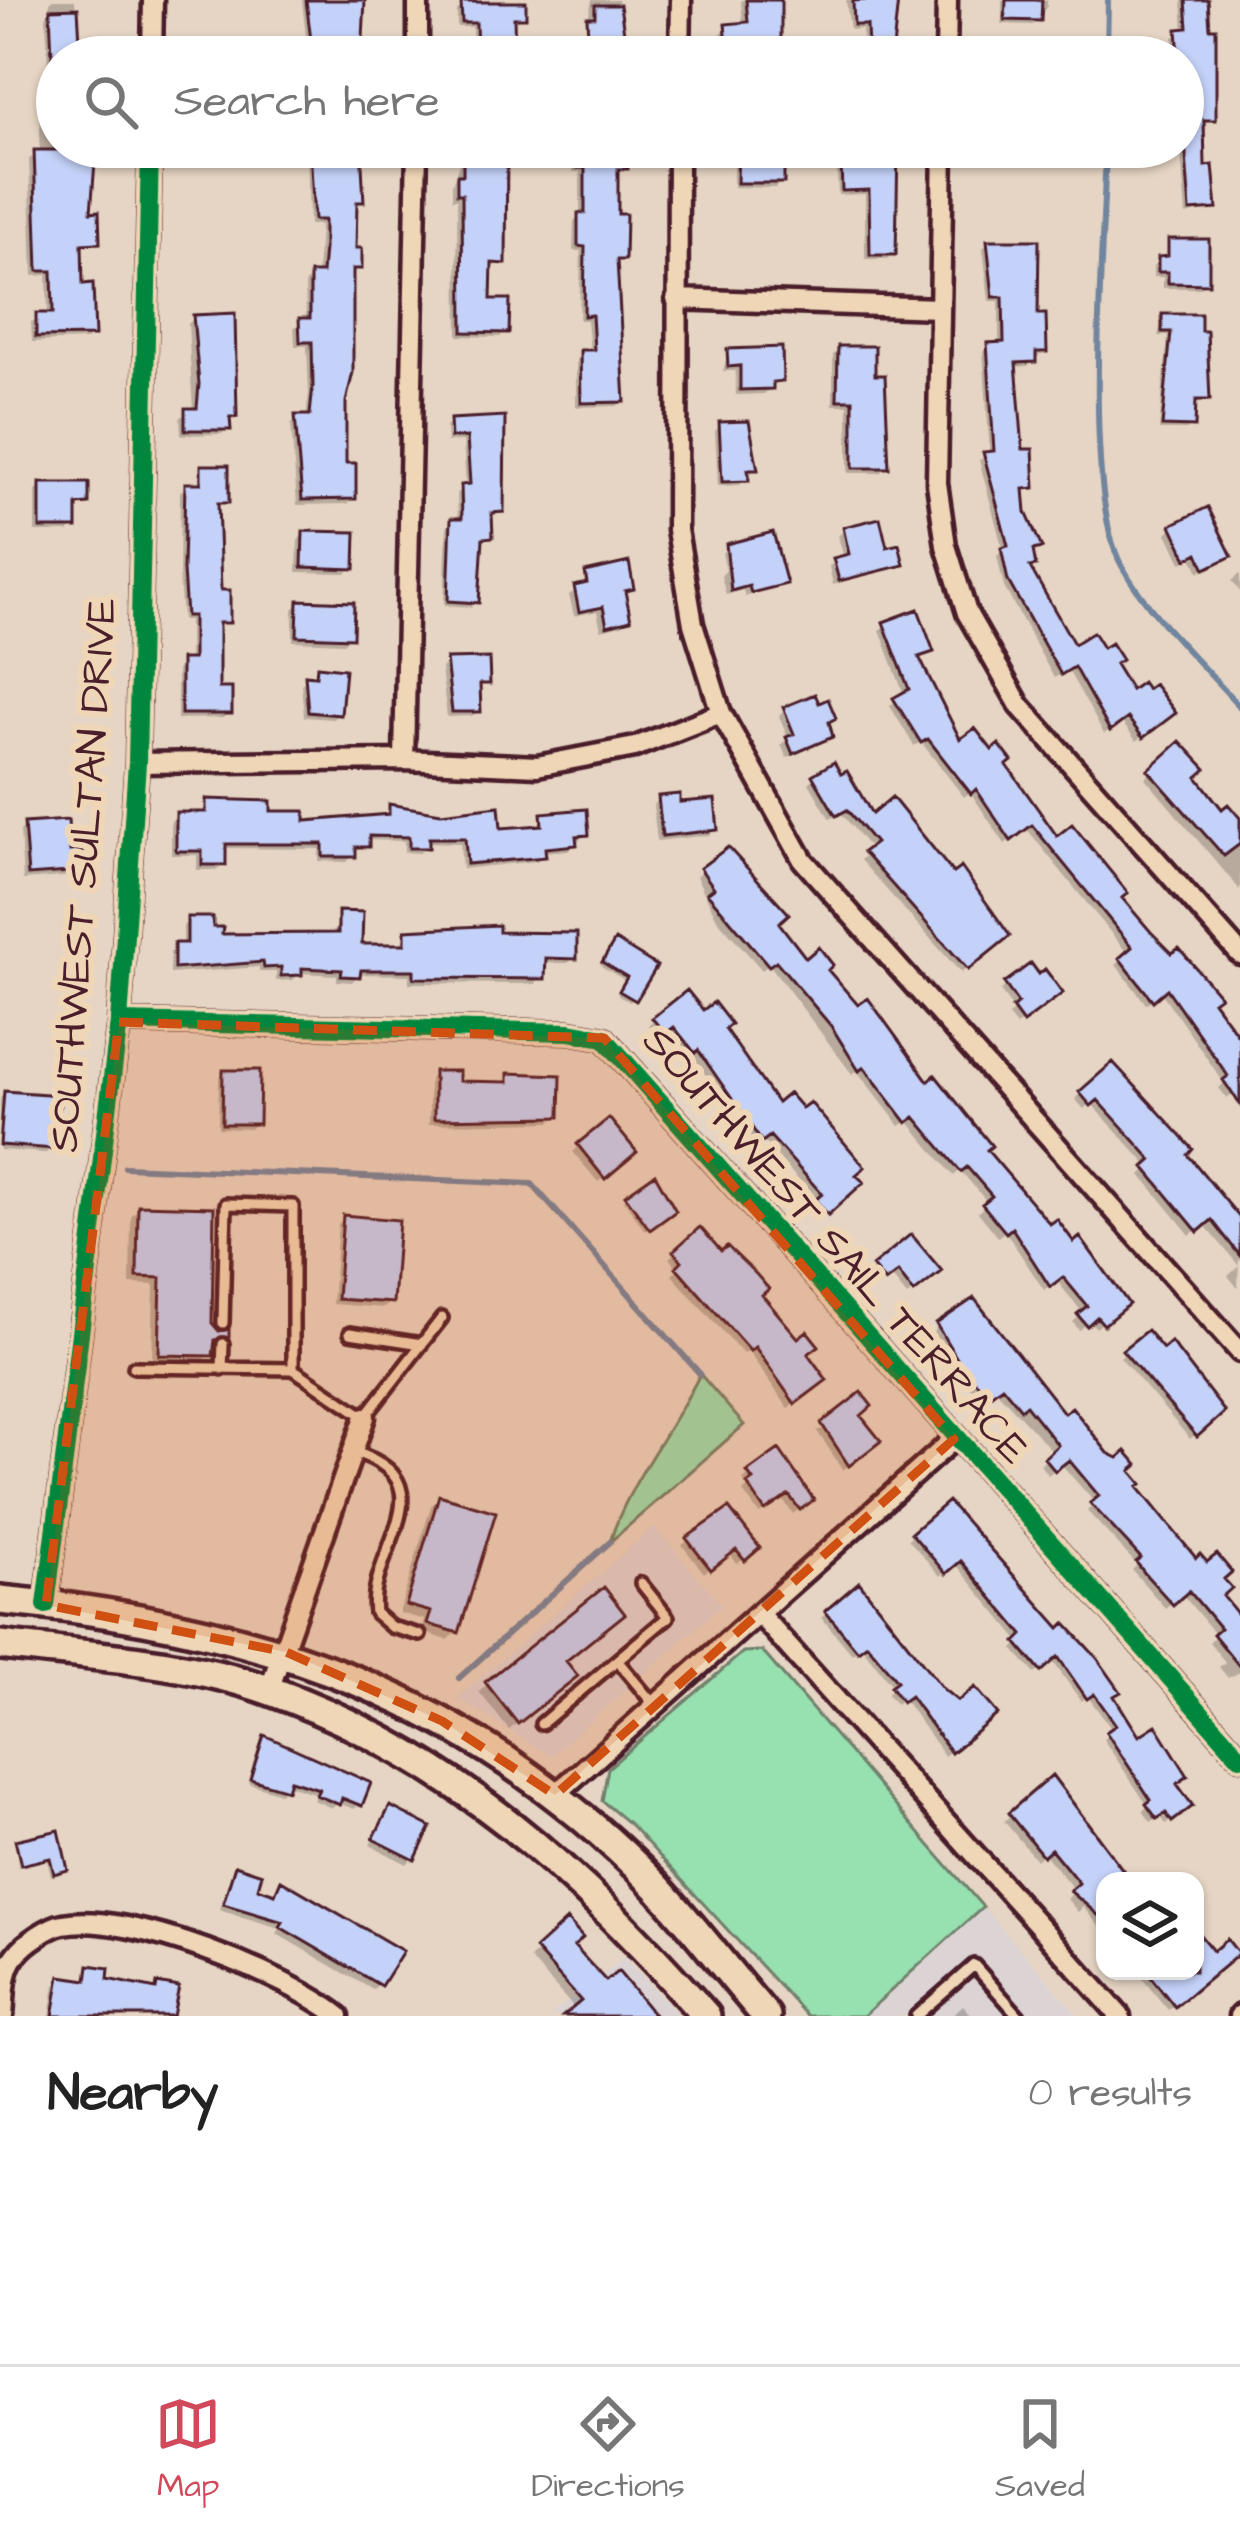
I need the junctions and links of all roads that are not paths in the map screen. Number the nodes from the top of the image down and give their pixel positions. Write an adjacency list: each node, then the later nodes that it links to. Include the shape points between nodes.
1 (154, 0): 5 (street)
2 (418, 0): 6 (street)
3 (681, 0): 7 (street)
4 (947, 0): 8 (street)
5 (153, 36)
6 (418, 36)
7 (680, 36)
8 (946, 36)
9 (150, 168): 17 (street, SOUTHWEST SULTAN DRIVE)
10 (417, 168): 16 (street)
11 (678, 168): 13 (street)
12 (943, 168): 14 (street)
13 (676, 299): 14 (street); 15 (street, via 677,530 692,624)
14 (939, 308): 18 (street, via 939,498 955,579 978,637 1020,706)
15 (722, 713): 16 (street, via 635,747 537,766); 25 (street, via 803,860)
16 (404, 760): 17 (street)
17 (136, 763): 19 (street, SOUTHWEST SULTAN DRIVE)
18 (1240, 954)
19 (119, 1022): 30 (street, SOUTHWEST SAIL TERRACE, via 604,1039); 34 (street, SOUTHWEST SULTAN DRIVE)
20 (442, 1318): 24 (lane)
21 (223, 1323): 28 (lane, via 226,1204 293,1206)
22 (350, 1333): 24 (lane)
23 (223, 1344): 27 (lane)
24 (422, 1344): 29 (lane)
25 (1240, 1352)
26 (134, 1367): 27 (lane)
27 (222, 1369): 28 (lane)
28 (292, 1370): 29 (lane)
29 (365, 1417): 31 (street)
30 (954, 1439): 35 (street); 43 (street, SOUTHWEST SAIL TERRACE)
31 (354, 1451): 36 (lane, via 377,1459 400,1482 403,1506 372,1592 375,1613 391,1628); 38 (street)
32 (641, 1582): 39 (lane, via 668,1617)
33 (0, 1600): 34 (main road)
34 (46, 1605): 38 (main road, via 179,1624)
35 (761, 1616): 41 (street); 51 (street)
36 (420, 1635)
37 (0, 1646): 40 (main road, via 160,1664)
38 (286, 1652): 40 (street); 44 (main road, via 442,1721)
39 (616, 1660): 41 (lane); 42 (lane)
40 (269, 1690): 48 (main road, via 386,1743 518,1826 614,1912)
41 (656, 1707): 44 (street)
42 (542, 1724)
43 (1240, 1757)
44 (555, 1795): 45 (main road, via 653,1884)
45 (761, 2014)
46 (2, 2016): 47 (street, via 18,1952 58,1924 98,1922 203,1949 311,1994)
47 (339, 2016)
48 (706, 2016)
49 (916, 2016): 50 (lane, via 974,1965)
50 (1019, 2016)
51 (1120, 2016)

